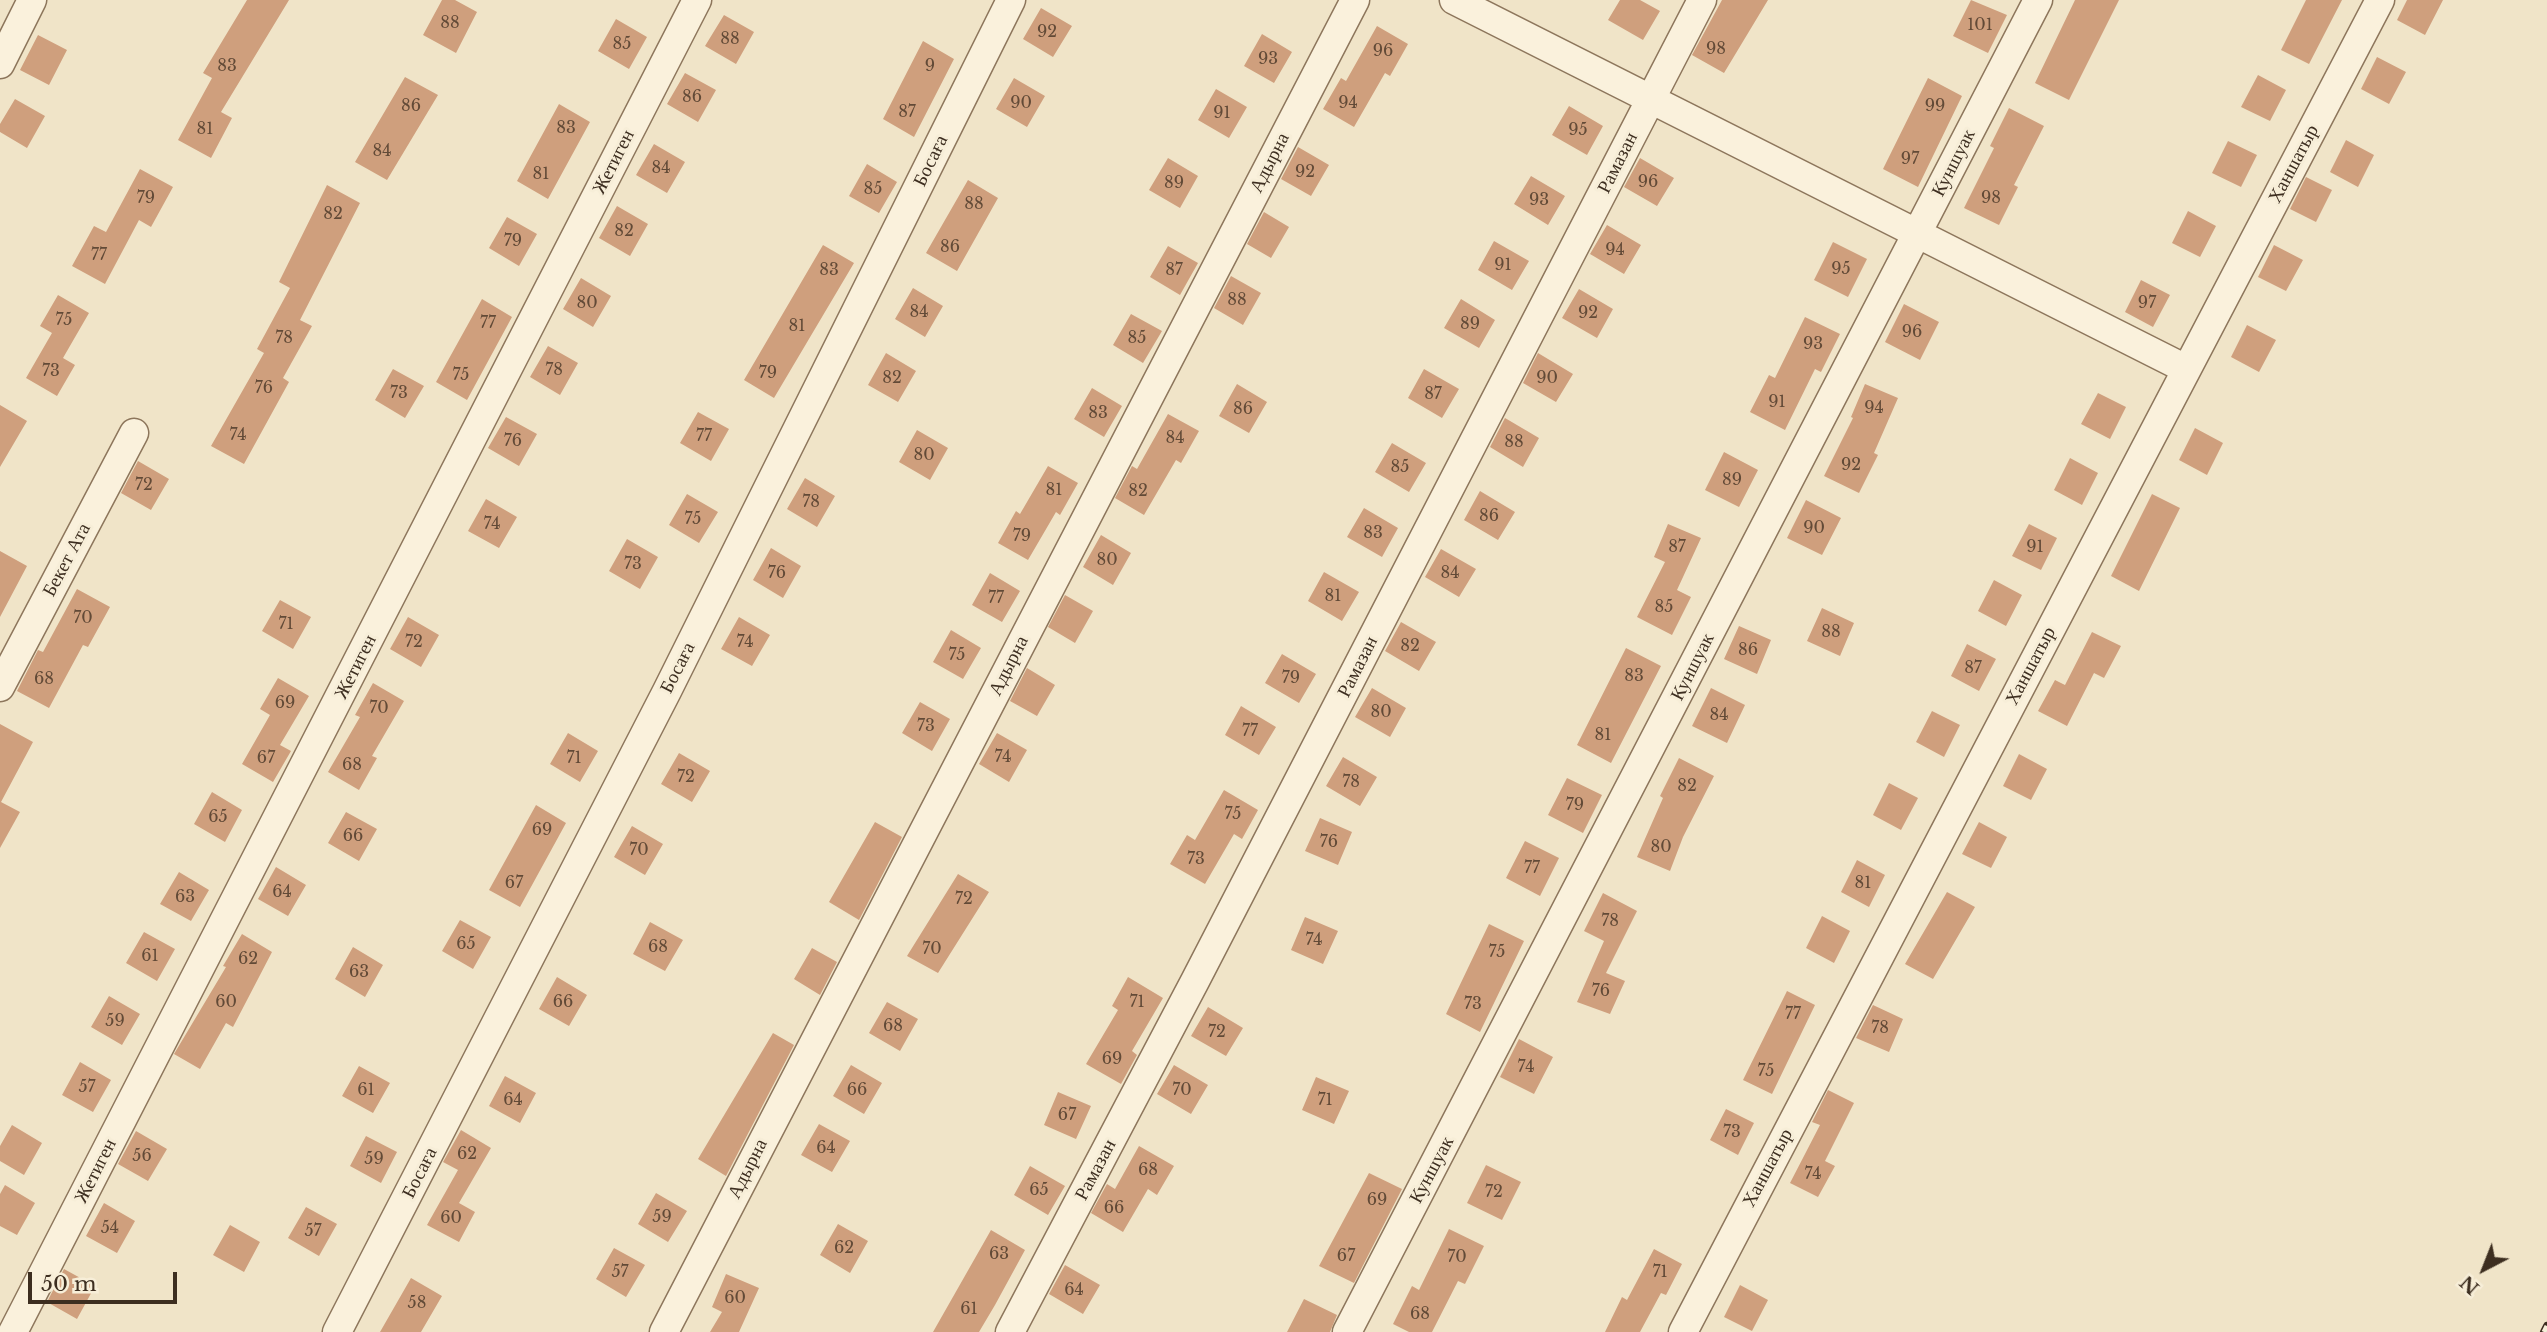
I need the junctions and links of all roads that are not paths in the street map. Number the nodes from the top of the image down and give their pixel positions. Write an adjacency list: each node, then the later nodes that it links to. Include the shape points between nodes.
1 (32, 0): 9 (street)
2 (697, 0): 15 (street, Жетиген)
3 (1011, 0): 16 (street, Босаға, via 667,691)
4 (1355, 0): 17 (street, Адырна)
5 (1454, 0): 10 (street)
6 (1702, 0): 10 (street, Рамазан)
7 (2038, 0): 11 (street, Куншуак)
8 (2380, 0): 12 (street, Ханшатыр)
9 (0, 64)
10 (1651, 99): 11 (street); 18 (street, Рамазан)
11 (1917, 234): 12 (street); 19 (street, Куншуак)
12 (2186, 369): 20 (street, Ханшатыр)
13 (134, 433): 14 (street, Бекет Ата)
14 (0, 687)
15 (13, 1332)
16 (337, 1332)
17 (664, 1332)
18 (1010, 1332)
19 (1347, 1332)
20 (1683, 1332)

